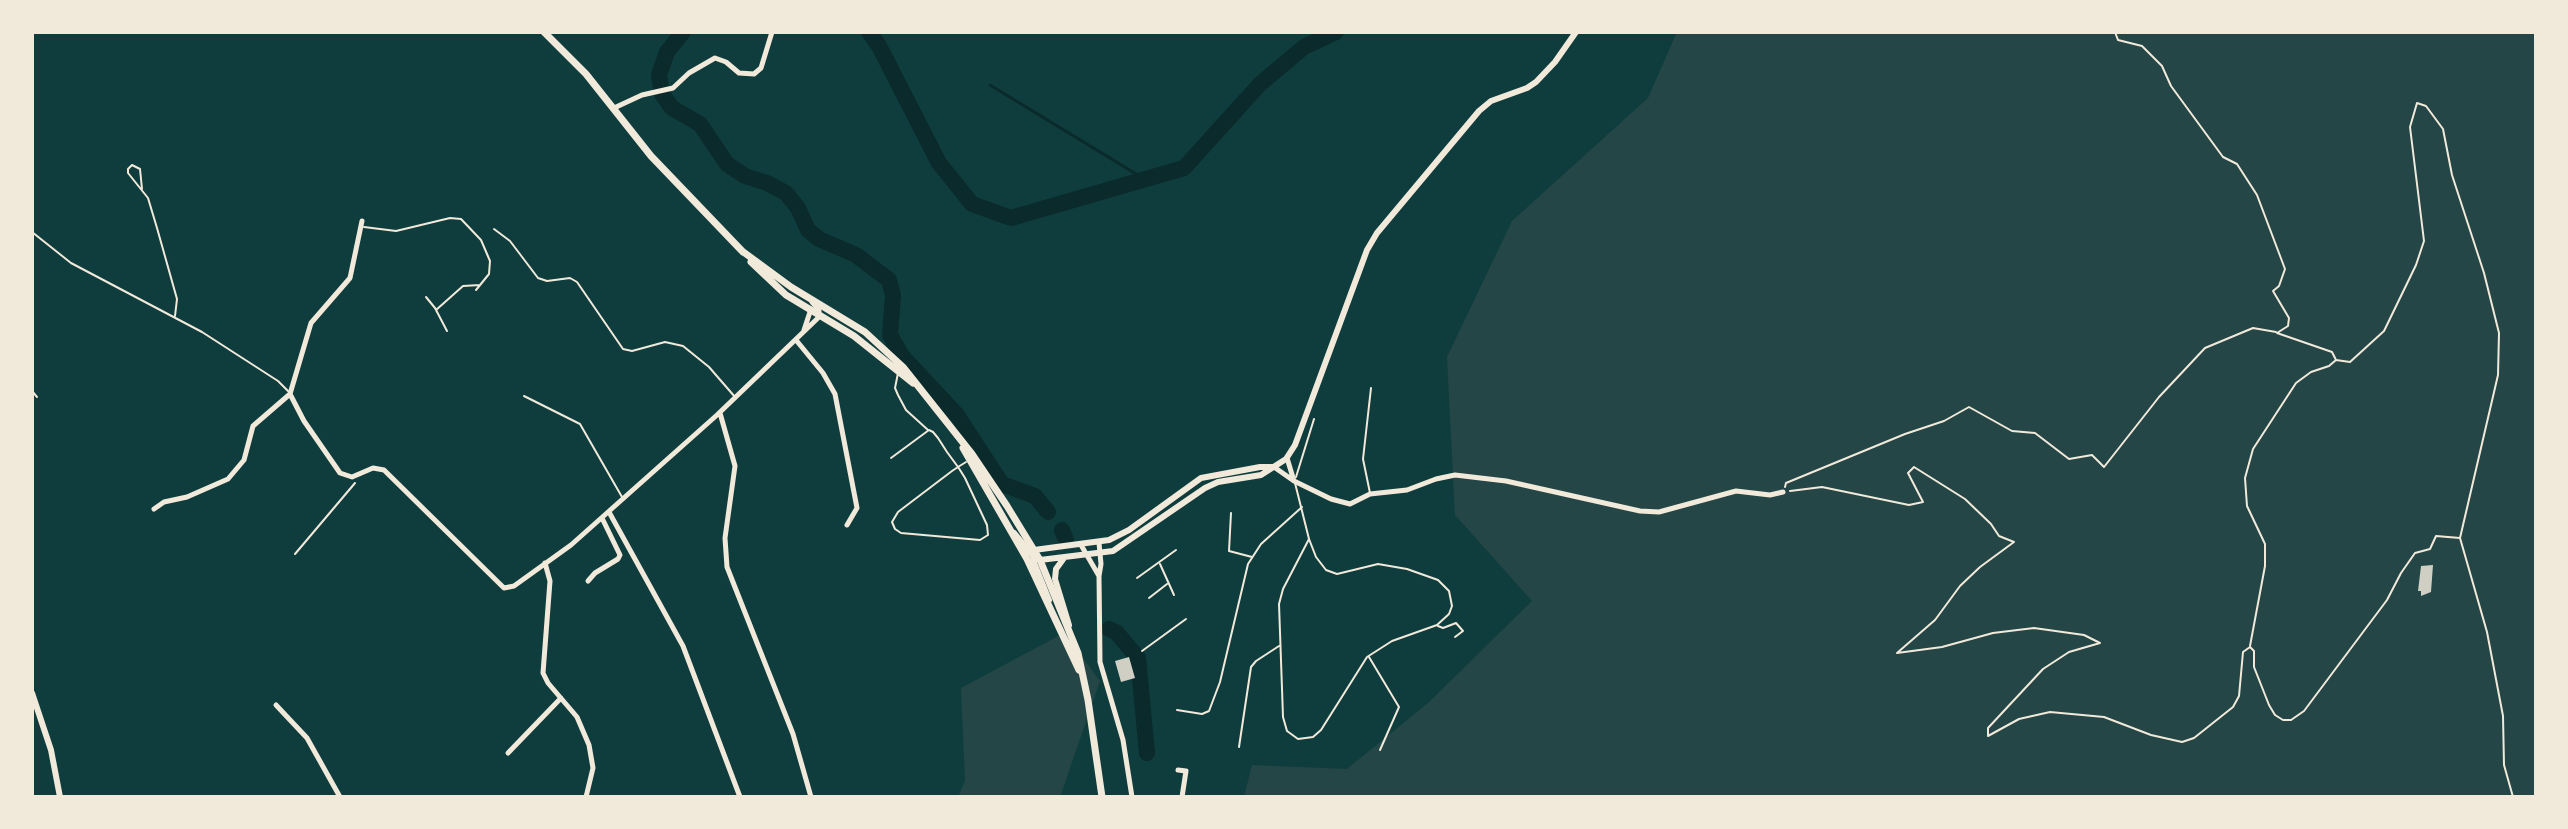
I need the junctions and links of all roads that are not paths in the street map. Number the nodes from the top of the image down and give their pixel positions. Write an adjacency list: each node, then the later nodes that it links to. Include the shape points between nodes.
1 (544, 32): 4 (main road)
2 (772, 32): 4 (street, via 761,68 754,74 739,73 715,58 678,86 634,97)
3 (1576, 32): 34 (street, via 1536,82 1479,111 1377,233)
4 (612, 109): 9 (main road)
5 (142, 189): 5 (lane, via 129,177 132,165 140,169); 16 (lane, via 177,299)
6 (362, 224): 10 (lane, via 396,231 461,219 489,257 490,270); 25 (street, via 350,278 311,323)
7 (494, 229): 28 (lane, via 538,278 573,279 579,284 623,349 665,342 683,346)
8 (32, 232): 16 (lane, via 71,263)
9 (742, 251): 13 (main road); 15 (main road, via 786,295)
10 (481, 286): 11 (lane); 14 (lane, via 463,286)
11 (476, 290)
12 (426, 297): 14 (lane)
13 (810, 299): 15 (street); 17 (main road)
14 (436, 310): 18 (lane)
15 (816, 311): 17 (street); 19 (street); 19 (street); 21 (main road)
16 (175, 317): 25 (lane, via 246,359)
17 (842, 317): 23 (main road, via 872,337)
18 (447, 331)
19 (804, 331): 20 (street)
20 (796, 340): 28 (street); 48 (street, via 835,394 857,508)
21 (898, 372): 23 (main road); 31 (lane, via 895,385 906,410)
22 (1371, 388): 41 (lane, via 1363,459)
23 (921, 389): 32 (main road)
24 (32, 391): 27 (lane)
25 (289, 393): 44 (street, via 253,426 244,460 228,479); 60 (street, via 340,473 348,477 376,467 384,470 501,586 514,586)
26 (524, 396): 42 (lane, via 580,424)
27 (37, 397)
28 (735, 398): 29 (street)
29 (720, 413): 42 (street); 89 (street, via 735,466 725,538 727,567 797,744)
30 (1314, 419): 38 (lane)
31 (929, 430): 33 (lane); 36 (lane)
32 (954, 432): 35 (main road); 56 (main road)
33 (891, 458)
34 (1287, 458): 37 (street); 38 (street)
35 (969, 460): 36 (lane); 49 (main road)
36 (958, 467): 36 (lane, via 987,525 986,537 977,541 897,531 895,515)
37 (1274, 467): 38 (street); 51 (street, via 1201,478 1121,536); 55 (street, via 1205,488 1125,544)
38 (1294, 481): 41 (street, via 1346,504); 43 (lane)
39 (355, 483): 54 (lane)
40 (1783, 492): 41 (street, via 1736,491 1659,512 1455,475 1407,490)
41 (1370, 494)
42 (623, 499): 45 (street)
43 (1303, 506): 50 (lane); 59 (lane)
44 (154, 509)
45 (609, 512): 47 (street); 88 (street, via 683,646)
46 (1231, 513): 59 (lane, via 1229,551)
47 (602, 518): 60 (street); 64 (street, via 620,555)
48 (847, 525)
49 (1011, 531): 56 (street); 68 (main road)
50 (1309, 539): 70 (lane, via 1320,563 1333,573 1386,565 1438,580 1449,591 1452,606); 73 (lane, via 1283,589)
51 (1099, 543): 52 (street); 55 (street)
52 (1081, 545): 56 (street); 57 (street)
53 (1176, 550): 61 (lane)
54 (295, 554)
55 (1100, 554): 57 (street); 62 (street)
56 (1036, 555): 58 (street); 68 (street); 72 (main road)
57 (1085, 555): 58 (street); 62 (street)
58 (1066, 557): 72 (street, via 1055,579)
59 (1252, 557): 80 (lane, via 1209,711)
60 (545, 563): 78 (street, via 550,581 543,673)
61 (1159, 563): 63 (lane); 65 (lane)
62 (1099, 576): 91 (street, via 1101,673 1123,740)
63 (1137, 578)
64 (588, 581)
65 (1169, 583): 66 (lane); 67 (lane)
66 (1174, 595)
67 (1149, 598)
68 (1053, 614): 76 (main road)
69 (1186, 619): 74 (lane)
70 (1437, 625): 71 (lane, via 1455,623 1463,631); 75 (lane, via 1392,641)
71 (1455, 637)
72 (1074, 640): 76 (main road)
73 (1280, 645): 75 (lane, via 1285,725 1298,739 1317,735); 81 (lane, via 1251,667)
74 (1142, 651)
75 (1369, 656): 82 (lane, via 1399,707)
76 (1085, 683): 90 (main road)
77 (32, 693): 85 (street)
78 (561, 698): 83 (street); 87 (street, via 579,721 591,752)
79 (276, 705): 86 (street, via 307,738)
80 (1177, 710)
81 (1239, 747)
82 (1380, 750)
83 (508, 753)
84 (1178, 770): 92 (street, via 1186,771)
85 (60, 797)
86 (340, 797)
87 (586, 797)
88 (740, 797)
89 (811, 797)
90 (1102, 797)
91 (1132, 797)
92 (1182, 797)

